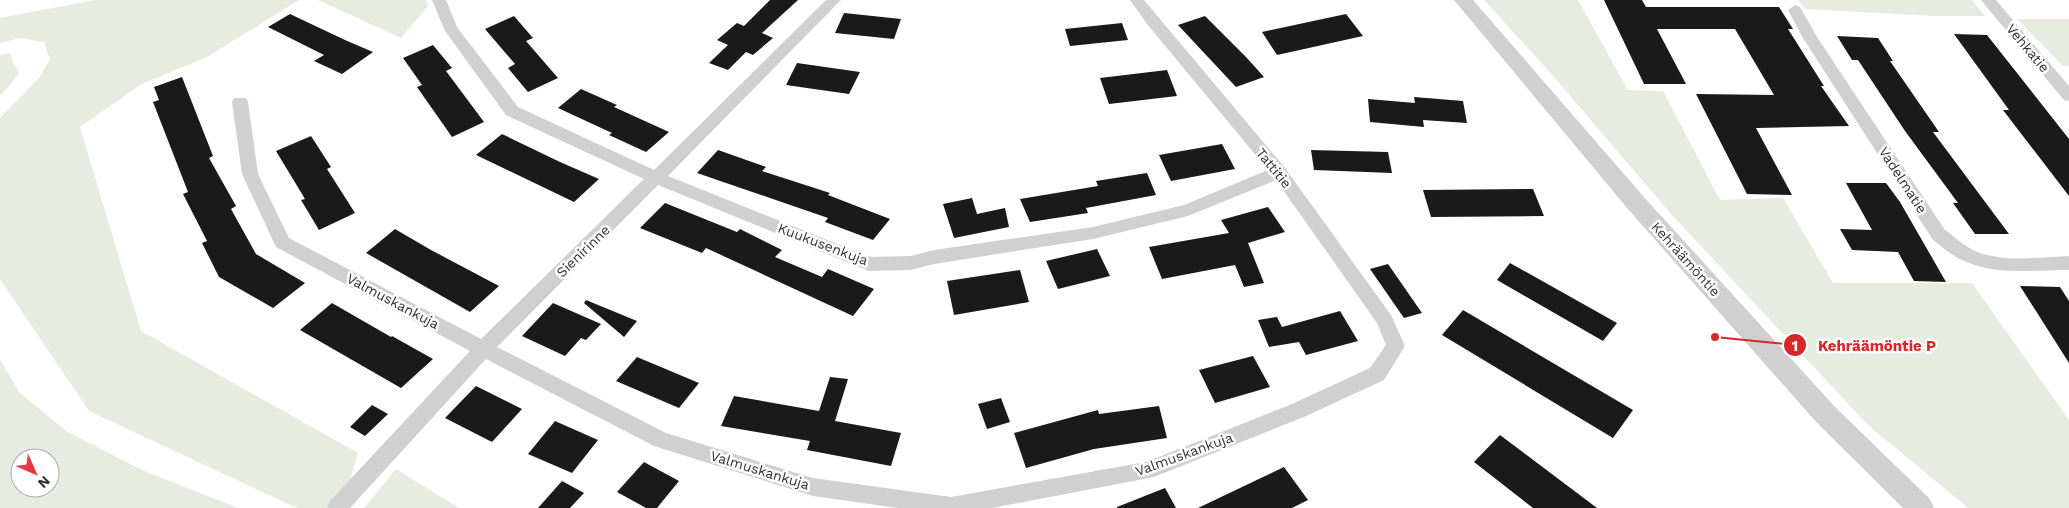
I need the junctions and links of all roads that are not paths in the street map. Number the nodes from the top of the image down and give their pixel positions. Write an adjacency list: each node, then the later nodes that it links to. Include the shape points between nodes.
1 (439, 0): 10 (street, Kuukusenkuja, via 450,28 512,111)
2 (834, 0): 10 (street, Sienirinne)
3 (1137, 0): 9 (street, Tattitie)
4 (1463, 0): 15 (street, Kehräämöntie, via 1635,202 1820,408)
5 (1988, 0): 7 (street, Vehkatie)
6 (1795, 10): 11 (street, Vadelmatie, via 1939,235 1974,258 2006,263)
7 (2069, 96)
8 (240, 102): 13 (street, Valmuskankuja, via 250,174 282,242)
9 (1279, 172): 10 (street, Kuukusenkuja, via 1188,210 1093,233 911,263 869,264); 12 (street, Tattitie, via 1385,320)
10 (657, 178): 13 (street, Sienirinne)
11 (2069, 263)
12 (1396, 346): 13 (street, Valmuskankuja, via 1377,374 1299,410 1147,471 951,506 813,486 661,440)
13 (483, 350): 14 (street, Sienirinne, via 398,437)
14 (337, 508)
15 (1921, 508)

